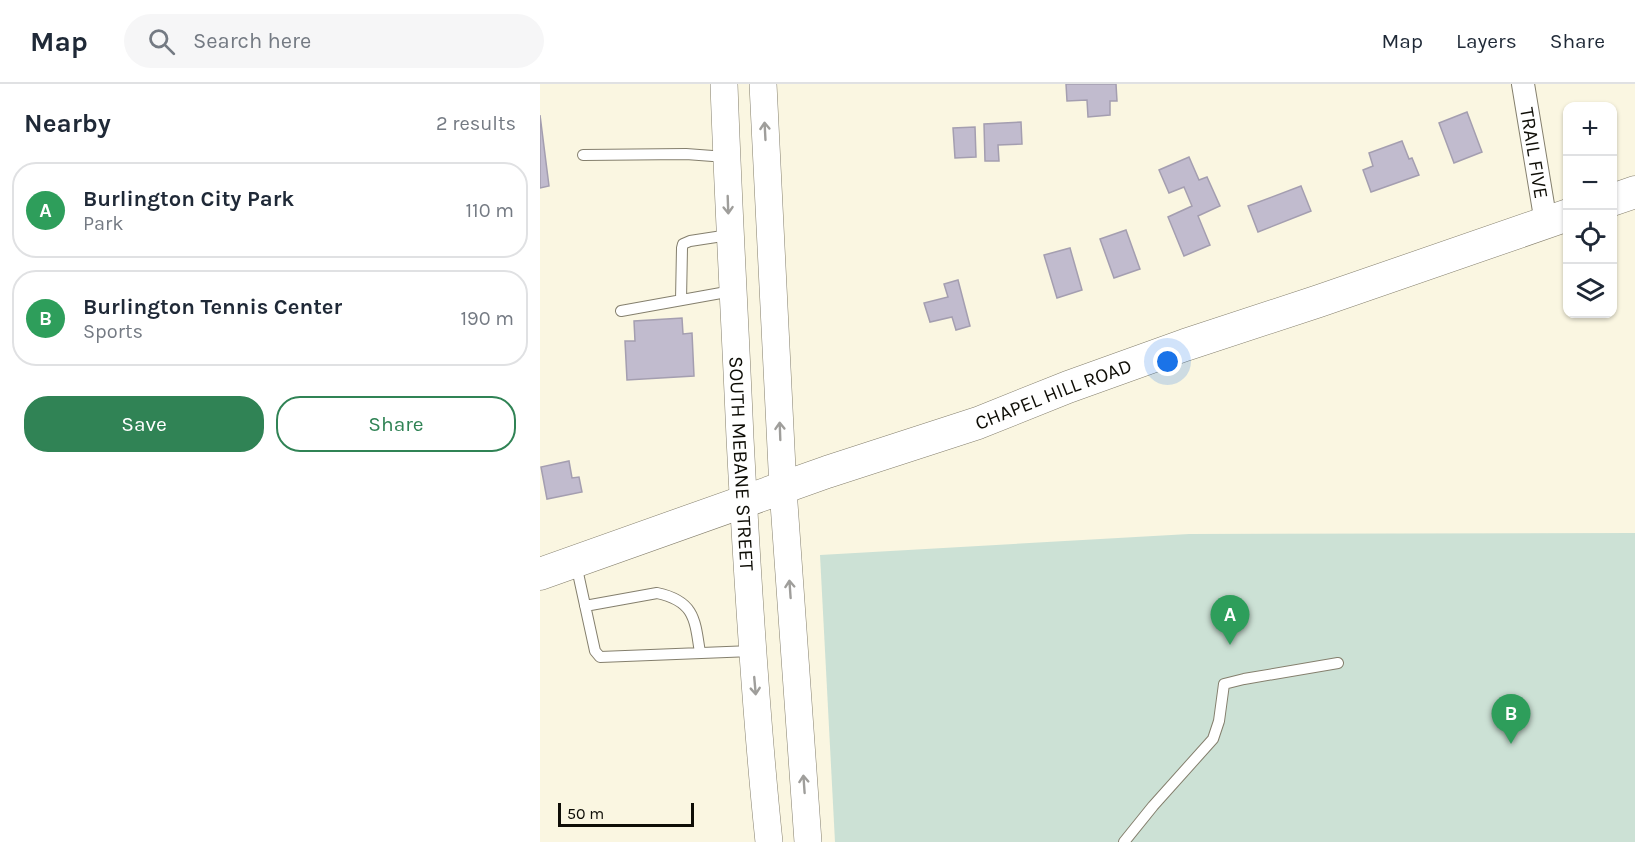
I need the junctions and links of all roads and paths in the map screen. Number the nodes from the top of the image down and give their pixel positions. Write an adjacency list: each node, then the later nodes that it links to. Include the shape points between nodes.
1 (724, 84): 5 (street, SOUTH MEBANE STREET)
2 (763, 84): 13 (street, SOUTH MEBANE STREET, one-way to 2)
3 (1523, 84): 8 (street, TRAIL FIVE)
4 (583, 155): 5 (lane)
5 (727, 157): 9 (street, SOUTH MEBANE STREET, one-way to 9)
6 (1635, 192): 7 (main road)
7 (1617, 198)
8 (1557, 219): 13 (main road, CHAPEL HILL ROAD, via 1185,345 978,423)
9 (729, 235): 10 (street, SOUTH MEBANE STREET); 11 (lane, via 683,244)
10 (732, 291): 11 (lane); 14 (street, SOUTH MEBANE STREET)
11 (681, 300): 12 (lane)
12 (621, 311)
13 (783, 489): 14 (main road, CHAPEL HILL ROAD); 22 (street, SOUTH MEBANE STREET, one-way to 13)
14 (743, 502): 15 (main road, CHAPEL HILL ROAD); 18 (street, SOUTH MEBANE STREET)
15 (576, 562): 16 (main road, CHAPEL HILL ROAD); 17 (lane)
16 (540, 574)
17 (585, 606): 19 (lane, via 595,651 600,657); 19 (lane, via 657,592 666,595 681,602 692,614)
18 (752, 651): 19 (lane); 21 (street, SOUTH MEBANE STREET, one-way to 21)
19 (700, 653)
20 (1338, 663): 23 (lane, via 1224,684 1213,739)
21 (769, 842)
22 (808, 842)
23 (1124, 842)

